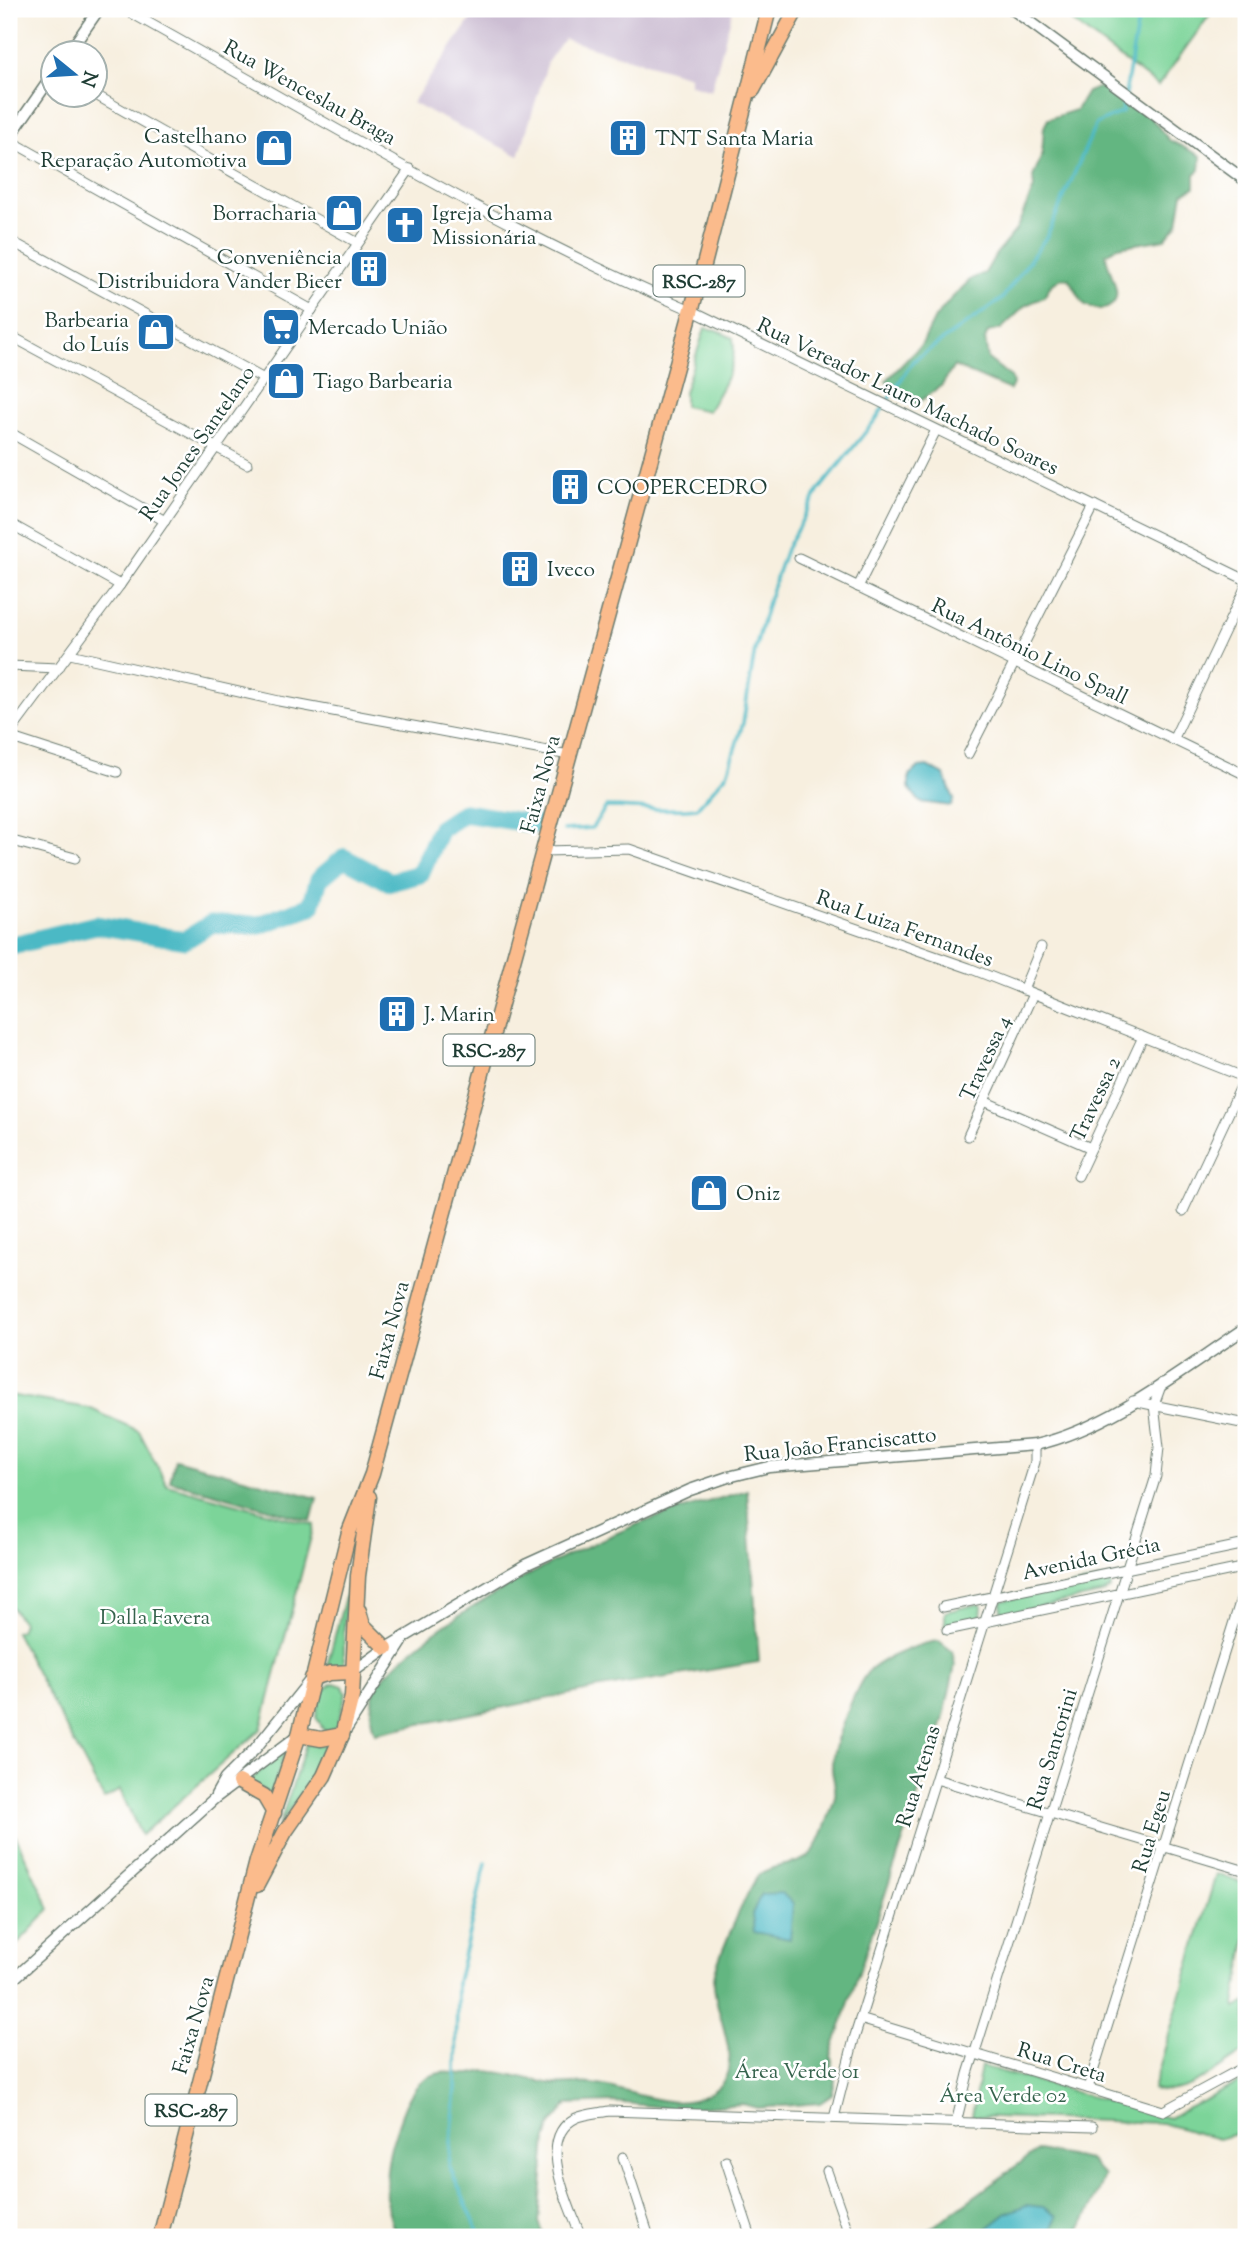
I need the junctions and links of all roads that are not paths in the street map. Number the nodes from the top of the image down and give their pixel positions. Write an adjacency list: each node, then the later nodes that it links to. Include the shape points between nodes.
1 (99, 9): 6 (street)
2 (124, 9): 11 (street, Rua Wenceslau Braga)
3 (769, 9): 9 (highway, Faixa Nova / RSC-287)
4 (797, 9): 9 (highway, Faixa Nova / RSC-287)
5 (1012, 9): 12 (street)
6 (79, 38)
7 (38, 97): 10 (street)
8 (108, 102): 15 (street)
9 (745, 103): 17 (highway, Faixa Nova / RSC-287)
10 (9, 139): 16 (street)
11 (410, 169): 13 (street, Rua Wenceslau Braga); 15 (street, Rua Jones Santelano)
12 (1246, 181)
13 (441, 186): 17 (street, Rua Vereador Lauro Machado Soares, via 614,277)
14 (9, 240): 19 (street)
15 (358, 243): 16 (street, Rua Jones Santelano)
16 (312, 310): 19 (street, Rua Jones Santelano)
17 (691, 310): 20 (street, Rua Vereador Lauro Machado Soares); 40 (highway, Faixa Nova / RSC-287)
18 (9, 335): 22 (street)
19 (264, 379): 22 (street, Rua Jones Santelano)
20 (936, 430): 24 (street, Rua Vereador Lauro Machado Soares); 32 (street)
21 (9, 432): 25 (street)
22 (216, 447): 23 (street); 25 (street, Rua Jones Santelano)
23 (247, 464)
24 (1094, 506): 29 (street, Rua Vereador Lauro Machado Soares); 34 (street)
25 (165, 521): 30 (street, Rua Jones Santelano)
26 (12, 525): 27 (street); 30 (street)
27 (9, 538)
28 (799, 558): 32 (street, Rua Antônio Lino Spall)
29 (1246, 580)
30 (120, 585): 33 (street, Rua Jones Santelano)
31 (1246, 586): 38 (street)
32 (858, 587): 34 (street, Rua Antônio Lino Spall)
33 (70, 654): 36 (street, Rua Jones Santelano); 40 (street, via 279,701)
34 (1014, 663): 38 (street, Rua Antônio Lino Spall); 39 (street)
35 (9, 666): 36 (street)
36 (60, 668): 37 (street, Rua Jones Santelano)
37 (9, 736): 41 (street)
38 (1173, 740): 42 (street, Rua Antônio Lino Spall)
39 (968, 754)
40 (569, 755): 44 (highway, Faixa Nova / RSC-287)
41 (117, 772)
42 (1246, 775)
43 (9, 840): 45 (street)
44 (544, 851): 47 (street, Rua Luiza Fernandes, via 629,849); 62 (highway, Faixa Nova / RSC-287)
45 (75, 858)
46 (1041, 947): 47 (street)
47 (1023, 990): 48 (street, Rua Luiza Fernandes)
48 (1033, 994): 49 (street, Rua Luiza Fernandes); 51 (street, Travessa 4)
49 (1143, 1037): 50 (street, Rua Luiza Fernandes); 53 (street, Travessa 2)
50 (1245, 1078): 55 (street)
51 (984, 1101): 52 (street, Travessa 4); 53 (street)
52 (968, 1136)
53 (1091, 1148): 54 (street, Travessa 2)
54 (1078, 1176)
55 (1183, 1211)
56 (1246, 1328): 57 (street, Rua João Franciscatto)
57 (1162, 1383): 58 (street, Rua João Franciscatto); 59 (street, Rua Santorini)
58 (1133, 1401): 59 (street); 61 (street, Rua João Franciscatto, via 1057,1440)
59 (1154, 1405): 60 (street); 65 (street, Rua Santorini, via 1159,1463)
60 (1246, 1424)
61 (1035, 1445): 68 (street, Rua Atenas, via 1035,1462); 73 (street, Rua João Franciscatto, via 769,1466 728,1477 525,1565)
62 (372, 1474): 69 (highway, Faixa Nova / RSC-287); 76 (highway, Faixa Nova / RSC-287, via 349,1532)
63 (1246, 1544): 65 (street, Avenida Grécia)
64 (1246, 1567): 67 (street, Avenida Grécia)
65 (1127, 1568): 67 (street, Rua Santorini); 68 (street, Avenida Grécia)
66 (1246, 1583): 84 (street, Rua Egeu)
67 (1119, 1595): 71 (street, Avenida Grécia); 83 (street, Rua Santorini)
68 (993, 1596): 70 (street, Avenida Grécia); 71 (street, Rua Atenas)
69 (357, 1603): 74 (highway, via 363,1625); 75 (highway, Faixa Nova / RSC-287)
70 (943, 1607)
71 (985, 1622): 72 (street, Avenida Grécia); 79 (street, Rua Atenas)
72 (947, 1630)
73 (404, 1639): 74 (street, Rua João Franciscatto); 78 (street, Rua João Franciscatto)
74 (386, 1648): 75 (street, Rua João Franciscatto)
75 (353, 1672): 76 (highway); 78 (highway, Faixa Nova / RSC-287)
76 (312, 1678): 77 (highway, Faixa Nova / RSC-287); 81 (street, via 225,1779)
77 (299, 1735): 78 (highway, via 321,1739); 80 (street); 82 (highway, Faixa Nova / RSC-287)
78 (342, 1735): 86 (highway, Faixa Nova / RSC-287, via 324,1776 285,1832)
79 (936, 1779): 83 (street); 88 (street, Rua Atenas)
80 (239, 1783): 81 (street); 82 (highway, via 264,1796)
81 (215, 1798): 87 (street)
82 (274, 1813): 86 (highway, Faixa Nova / RSC-287)
83 (1050, 1813): 84 (street); 89 (street, Rua Santorini)
84 (1164, 1847): 85 (street); 91 (street, Rua Egeu)
85 (1246, 1871)
86 (246, 1906): 98 (highway, Faixa Nova / RSC-287)
87 (9, 1983)
88 (860, 2020): 89 (street, Rua Creta); 92 (street, Rua Atenas)
89 (974, 2054): 91 (street, Rua Creta); 93 (street, Rua Santorini)
90 (1246, 2066): 91 (street, Rua Creta, via 1163,2111)
91 (1088, 2088)
92 (834, 2118): 93 (street); 99 (street, via 608,2111 576,2118 560,2134 554,2155)
93 (956, 2123): 94 (street)
94 (1092, 2127)
95 (623, 2157): 100 (street)
96 (726, 2161): 101 (street)
97 (828, 2171): 102 (street)
98 (160, 2237)
99 (581, 2237)
100 (649, 2237)
101 (751, 2237)
102 (850, 2237)

